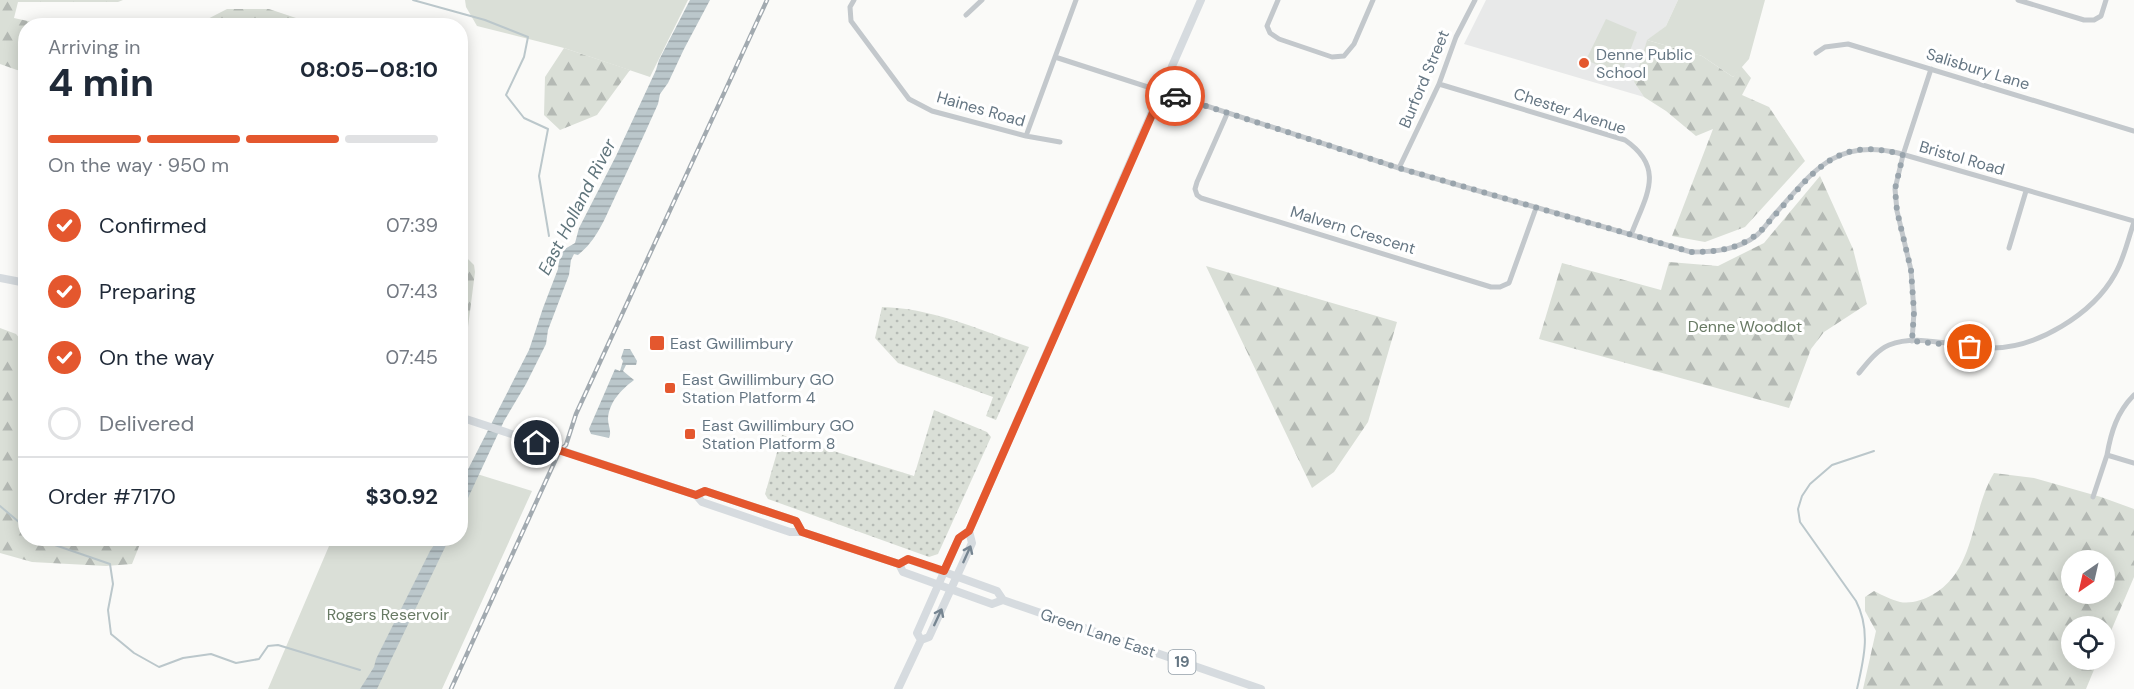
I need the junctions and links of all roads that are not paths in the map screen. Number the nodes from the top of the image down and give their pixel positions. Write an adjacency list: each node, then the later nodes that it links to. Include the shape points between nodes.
1 (854, 0): 18 (street, Haines Road, via 850,6 851,21 909,99 932,111)
2 (982, 0): 10 (street)
3 (1076, 0): 12 (street)
4 (1201, 0): 15 (main road)
5 (1278, 0): 6 (street, via 1267,26 1270,33 1332,57 1344,56 1354,44)
6 (1373, 0)
7 (1475, 0): 14 (street, Burford Street)
8 (2018, 0): 9 (street, via 2094,20 2101,16)
9 (2106, 0)
10 (966, 15)
11 (1816, 53): 13 (street, Salisbury Lane, via 1825,47 1848,44)
12 (1055, 57): 15 (street, Bristol Road); 18 (street)
13 (1931, 69): 17 (street, Salisbury Lane); 20 (street)
14 (1439, 84): 21 (street, Burford Street); 25 (street, Chester Avenue, via 1634,146 1651,171 1650,187)
15 (1162, 92): 16 (street, Bristol Road); 36 (main road)
16 (1227, 114): 21 (street, Bristol Road); 23 (street, Malvern Crescent, via 1197,182 1195,189 1201,198 1491,288 1509,283)
17 (2134, 131)
18 (1026, 136): 19 (street, Haines Road)
19 (1060, 142)
20 (1903, 155): 22 (street, Bristol Road); 25 (street, Bristol Road, via 1879,149 1854,150 1831,159 1813,172 1757,235 1734,248 1691,252); 29 (street, via 1895,189 1911,270)
21 (1399, 168): 23 (street, Bristol Road)
22 (2026, 191): 24 (street, Bristol Road); 26 (street)
23 (1536, 208): 25 (street, Bristol Road)
24 (2134, 222): 29 (street, via 2115,274 2091,307 2056,329 2025,344 1992,349)
25 (1631, 235)
26 (2009, 248)
27 (0, 278): 28 (main road)
28 (18, 281)
29 (1912, 341): 30 (street, via 1888,345)
30 (1859, 373)
31 (2134, 395): 33 (street, via 2111,431)
32 (468, 420): 37 (main road, Green Lane East / 19, via 696,495 702,502 790,532 802,532)
33 (2106, 455): 34 (street); 35 (street)
34 (2134, 463)
35 (2092, 498)
36 (969, 531): 38 (main road, via 959,538); 39 (main road, one-way to 36, via 972,543)
37 (899, 564): 38 (main road, Green Lane East / 19, via 908,559); 40 (main road, Green Lane East / 19, via 903,572)
38 (944, 571): 39 (main road, Green Lane East / 19); 40 (main road)
39 (957, 575): 41 (main road); 42 (main road, Green Lane East / 19, via 997,591)
40 (937, 584): 41 (main road, Green Lane East / 19); 43 (main road, via 917,633)
41 (951, 589): 42 (main road, Green Lane East / 19, via 992,604); 43 (main road, one-way to 41, via 929,637)
42 (1003, 600): 45 (main road, Green Lane East / 19)
43 (921, 640): 44 (main road)
44 (898, 689)
45 (1261, 689)

